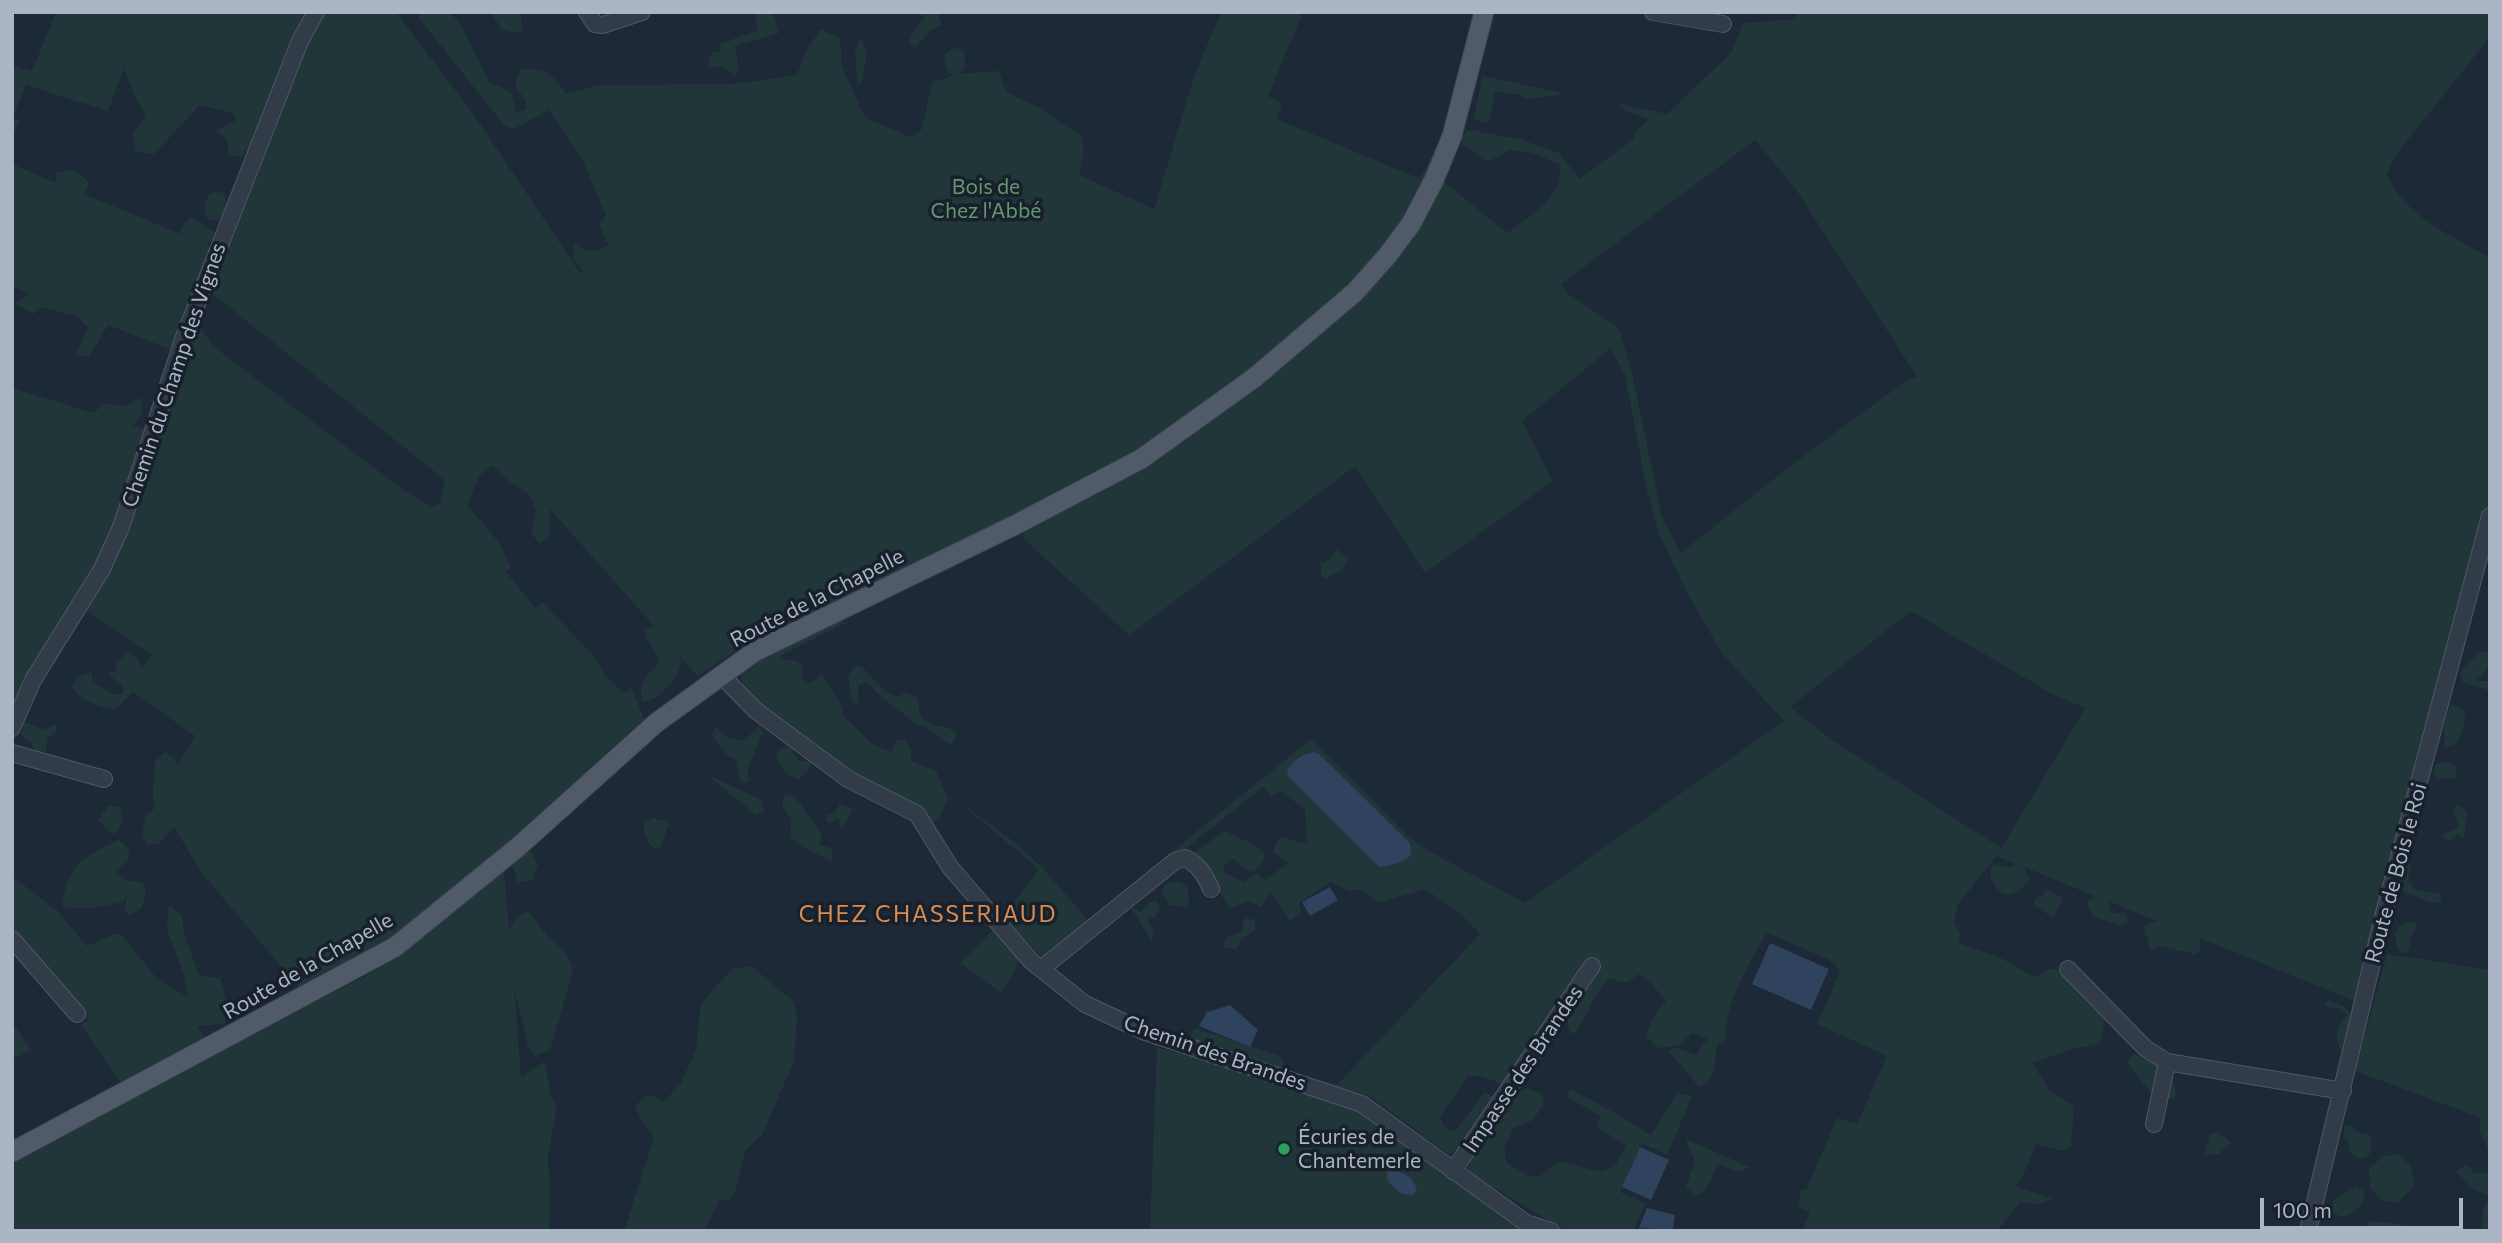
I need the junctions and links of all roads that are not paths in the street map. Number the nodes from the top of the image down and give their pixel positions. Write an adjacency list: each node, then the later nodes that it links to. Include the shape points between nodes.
1 (316, 12): 9 (street, Chemin du Champ des Vignes, via 300,41 184,337 121,527 102,569 33,680)
2 (587, 12): 3 (street, via 594,24 603,25)
3 (642, 12)
4 (1484, 12): 8 (main road, Route de la Chapelle, via 1452,136 1411,224 1355,292 1309,333 1140,459 754,652)
5 (1653, 12): 6 (street)
6 (1723, 24)
7 (2490, 516): 19 (street, Route de Bois le Roi, via 2383,917)
8 (721, 675): 15 (street, Chemin des Brandes, via 755,710 848,779 917,814 950,867); 21 (main road, Route de la Chapelle, via 656,723 518,847 395,947)
9 (12, 728)
10 (12, 753): 11 (street)
11 (104, 779)
12 (1210, 888): 15 (street, via 1195,863 1185,858 1175,861)
13 (12, 939): 17 (street)
14 (1592, 966): 22 (street, Impasse des Brandes)
15 (1041, 969): 22 (street, Chemin des Brandes, via 1085,1004 1145,1032 1362,1104)
16 (2068, 969): 18 (street, via 2145,1048)
17 (77, 1014)
18 (2167, 1062): 19 (street); 20 (street)
19 (2343, 1091): 24 (street, Route de Bois le Roi)
20 (2154, 1124)
21 (12, 1152)
22 (1453, 1171): 23 (street, Chemin des Brandes, via 1526,1223)
23 (1551, 1231)
24 (2308, 1231)

